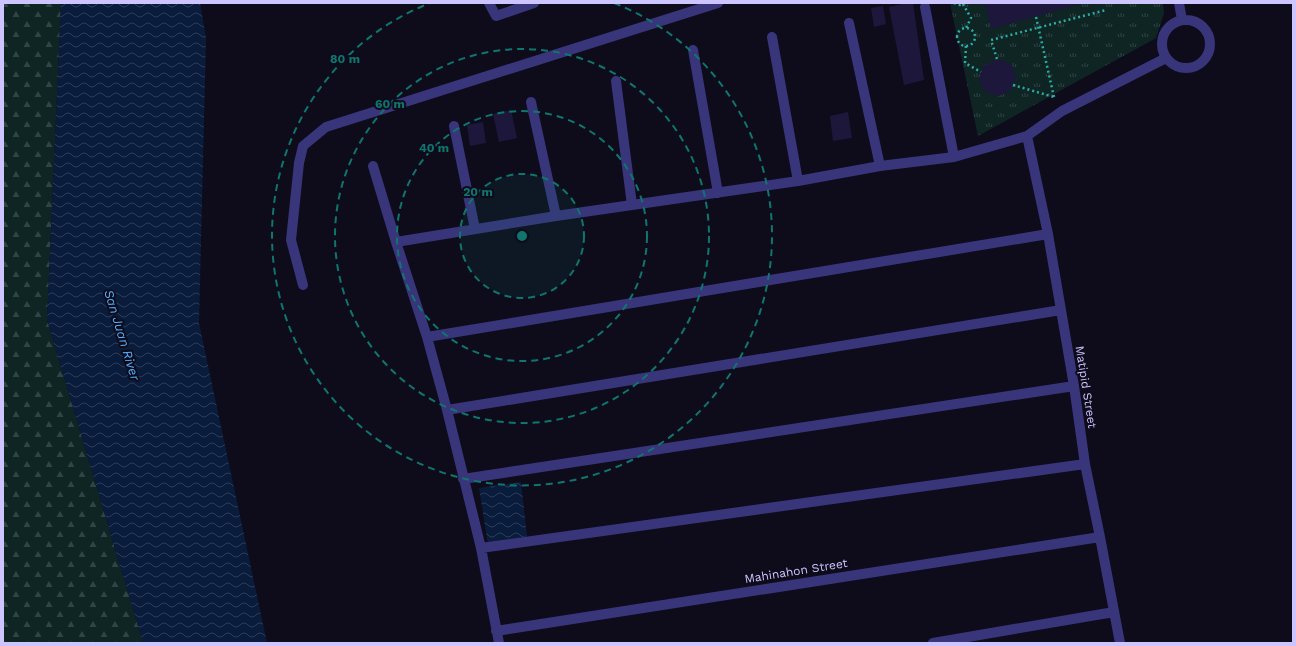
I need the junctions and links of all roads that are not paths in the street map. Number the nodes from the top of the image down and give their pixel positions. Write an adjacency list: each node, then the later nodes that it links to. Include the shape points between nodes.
1 (490, 3): 2 (street, via 496,16)
2 (534, 3)
3 (718, 3): 25 (street, via 326,127 303,146 299,163 291,240)
4 (1179, 3): 6 (street)
5 (925, 7): 15 (street)
6 (1182, 20): 10 (street, via 1174,23 1163,35 1163,51); 10 (street, via 1197,22 1203,27 1209,41 1209,49 1201,62 1187,68 1172,64)
7 (849, 23): 17 (street)
8 (772, 37): 18 (street)
9 (692, 50): 19 (street)
10 (1166, 58): 14 (street, via 1062,112)
11 (616, 81): 20 (street)
12 (531, 102): 21 (street)
13 (454, 126): 22 (street)
14 (1027, 136): 15 (street); 23 (street, Matipid Street)
15 (954, 157): 17 (street)
16 (373, 166): 24 (street)
17 (880, 166): 18 (street)
18 (798, 181): 19 (street)
19 (718, 192): 20 (street)
20 (632, 205): 21 (street)
21 (556, 216): 22 (street)
22 (474, 229): 24 (street)
23 (1048, 234): 26 (street, Matipid Street); 27 (street)
24 (396, 242): 27 (street)
25 (303, 285)
26 (1061, 310): 28 (street, Matipid Street); 29 (street)
27 (427, 338): 29 (street)
28 (1074, 386): 30 (street, Matipid Street); 31 (street)
29 (447, 410): 31 (street)
30 (1085, 464): 32 (street, Matipid Street); 33 (street)
31 (463, 479): 33 (street)
32 (1100, 537): 34 (street, Matipid Street); 35 (street, Mahinahon Street)
33 (481, 548): 35 (street)
34 (1114, 612): 37 (street); 38 (street, Matipid Street)
35 (496, 631): 36 (street)
36 (499, 643)
37 (933, 643)
38 (1120, 643)

